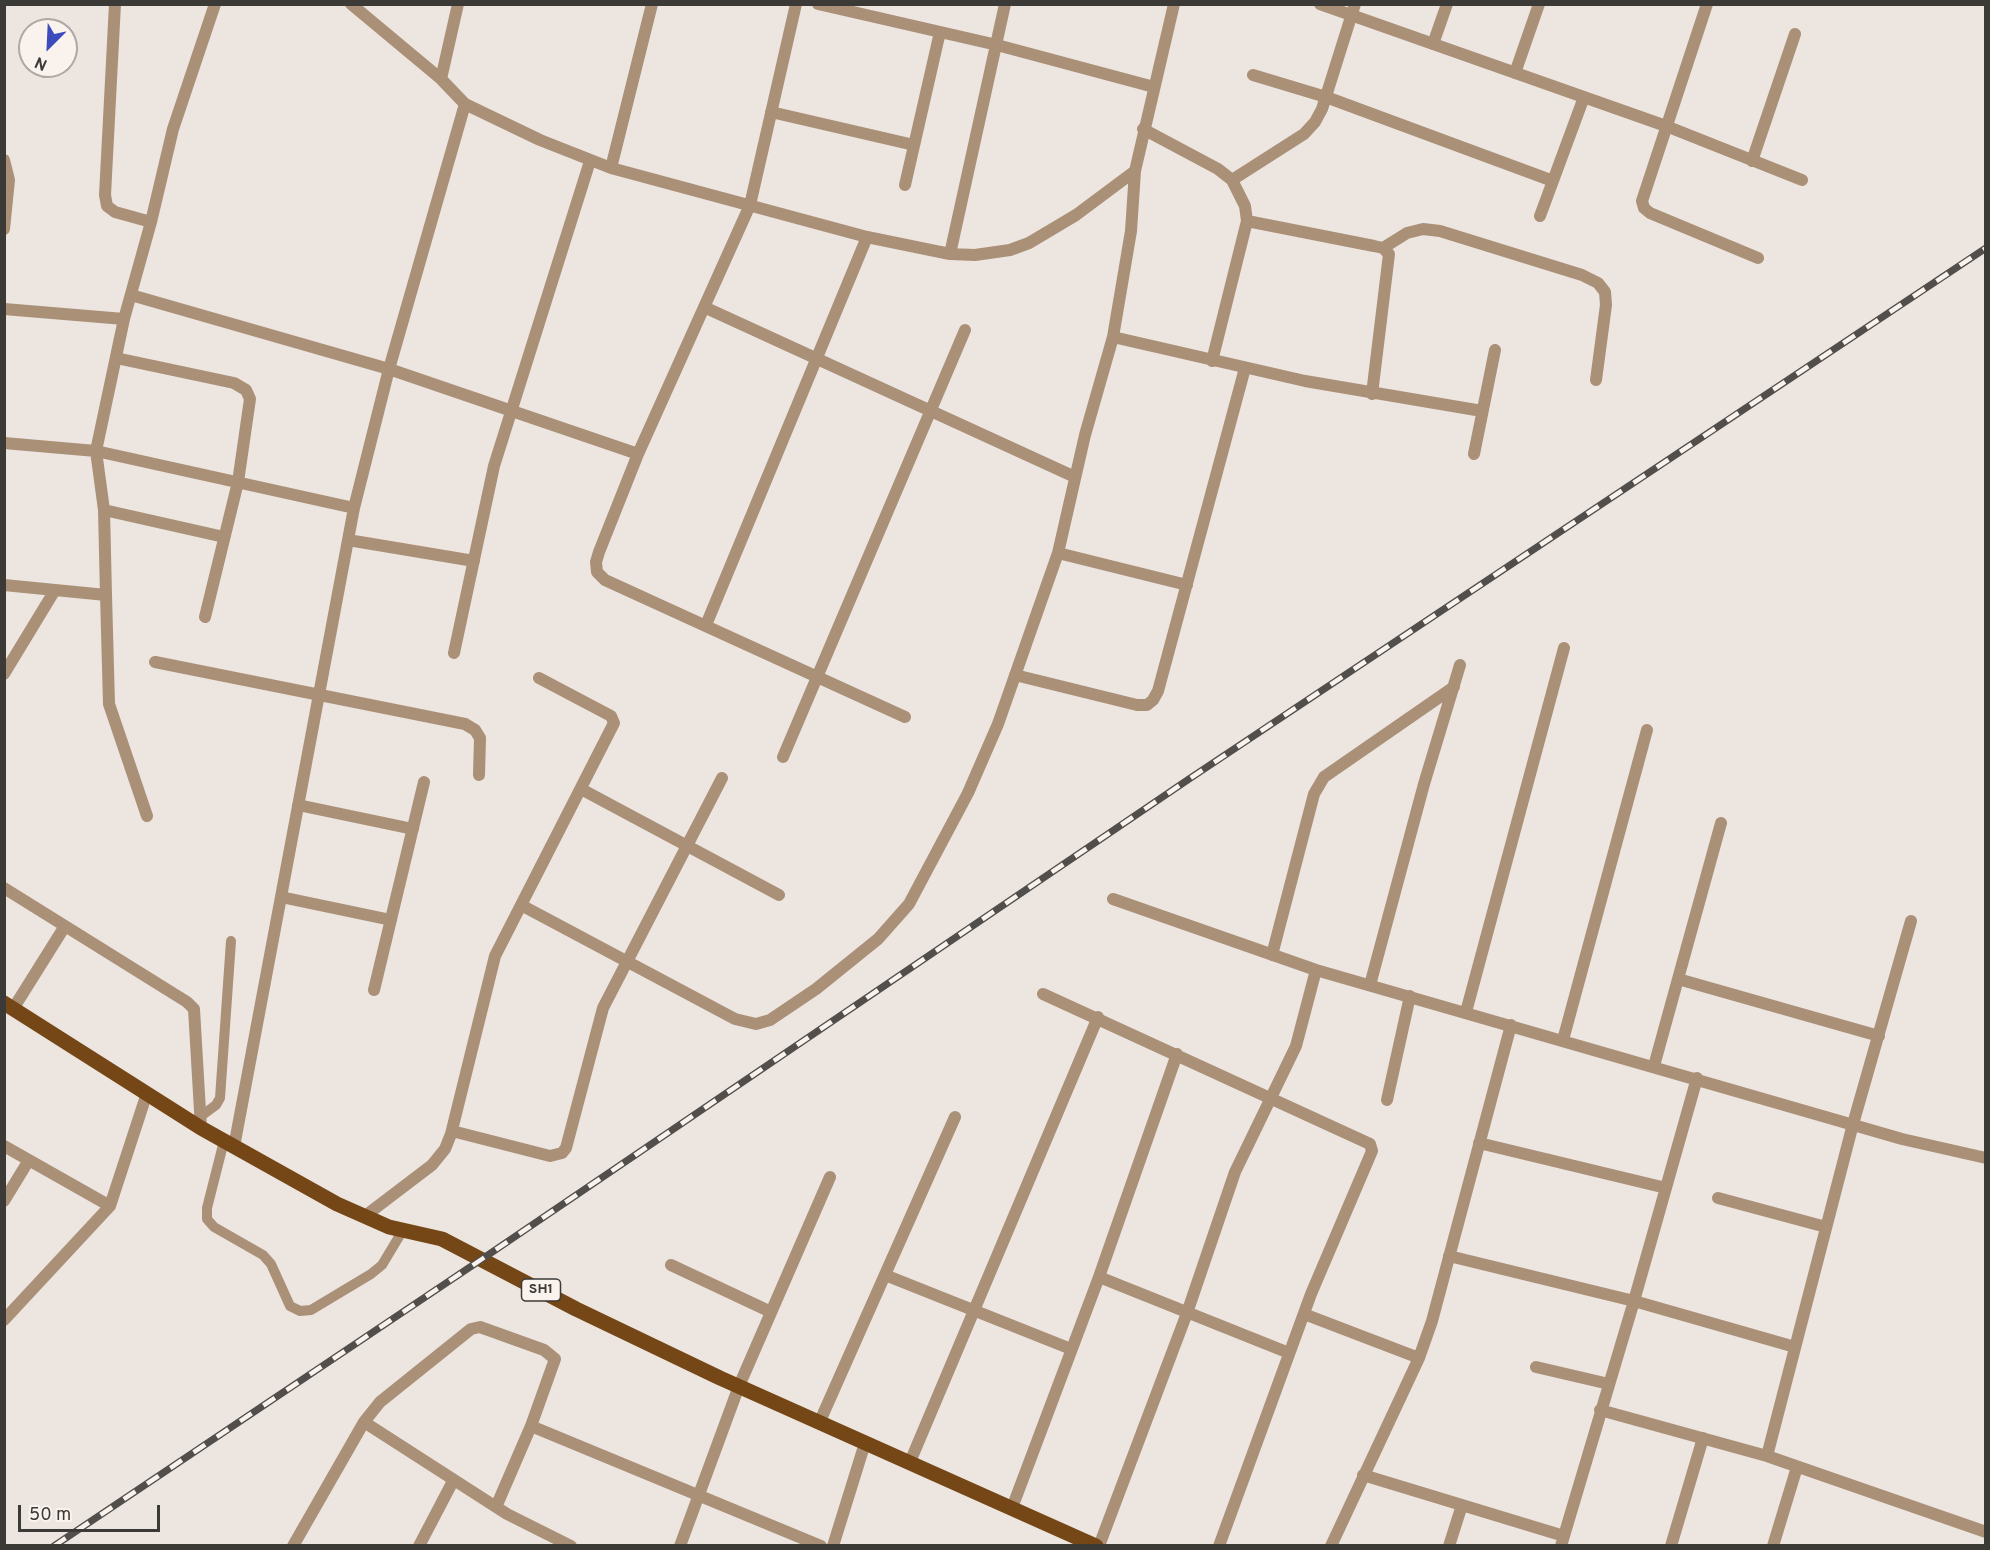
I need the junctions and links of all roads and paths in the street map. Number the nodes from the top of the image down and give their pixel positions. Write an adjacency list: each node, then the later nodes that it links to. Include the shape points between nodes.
1 (115, 4): 42 (street, via 105,195 107,206 115,212)
2 (215, 4): 42 (street, via 173,129)
3 (351, 4): 21 (street)
4 (458, 4): 21 (street)
5 (652, 4): 33 (street)
6 (796, 4): 26 (street)
7 (818, 4): 15 (street)
8 (1005, 4): 18 (street)
9 (1174, 4): 22 (street)
10 (1320, 4): 14 (street)
11 (1447, 4): 17 (street)
12 (1539, 4): 19 (street)
13 (1707, 4): 27 (street)
14 (1353, 10): 17 (street); 23 (street)
15 (940, 32): 18 (street); 29 (street)
16 (1795, 34): 32 (street)
17 (1433, 44): 19 (street)
18 (997, 45): 22 (street); 46 (street)
19 (1515, 73): 24 (street)
20 (1253, 75): 23 (street)
21 (441, 79): 25 (street)
22 (1154, 87): 28 (street)
23 (1326, 97): 35 (street, via 1315,122 1304,134); 37 (street)
24 (1584, 98): 27 (street); 37 (street)
25 (465, 104): 31 (street); 59 (street)
26 (771, 112): 29 (street); 39 (street)
27 (1666, 126): 32 (street); 47 (street, via 1643,192 1644,208)
28 (1143, 129): 34 (street); 35 (street)
29 (914, 145): 38 (street)
30 (4, 160): 43 (street, via 9,180)
31 (590, 161): 33 (street); 64 (street)
32 (1752, 161): 36 (street)
33 (611, 168): 39 (street)
34 (1135, 171): 46 (street, via 1076,215 1029,243 999,252); 53 (street, via 1131,231)
35 (1232, 180): 41 (street, via 1245,206)
36 (1802, 180)
37 (1553, 181): 40 (street)
38 (905, 185)
39 (750, 206): 44 (street); 49 (street)
40 (1540, 216)
41 (1247, 221): 45 (street); 57 (street)
42 (152, 222): 48 (street)
43 (4, 229)
44 (867, 237): 46 (street); 56 (street)
45 (1383, 248): 60 (street, via 1407,233 1423,229 1440,231 1582,274 1605,292); 61 (street, via 1390,263)
46 (950, 254)
47 (1758, 258)
48 (131, 295): 51 (street); 59 (street)
49 (704, 307): 56 (street); 67 (street)
50 (4, 309): 51 (street)
51 (124, 319): 55 (street)
52 (965, 330): 62 (street)
53 (1113, 338): 57 (street); 69 (street)
54 (1495, 350): 63 (street)
55 (116, 358): 66 (street); 70 (street, via 220,379 246,390 250,399)
56 (817, 358): 62 (street); 82 (street)
57 (1212, 361): 58 (street)
58 (1245, 368): 61 (street); 78 (street)
59 (389, 369): 64 (street); 71 (street)
60 (1596, 380)
61 (1372, 394): 63 (street)
62 (930, 411): 69 (street); 88 (street)
63 (1482, 411): 68 (street)
64 (511, 412): 67 (street); 76 (street, via 494,466)
65 (4, 443): 66 (street)
66 (96, 451): 70 (street); 72 (street)
67 (638, 453): 82 (street, via 599,552 597,572 605,580)
68 (1474, 454)
69 (1075, 477): 75 (street)
70 (238, 482): 71 (street); 73 (street)
71 (354, 508): 74 (street)
72 (104, 510): 73 (street); 80 (street)
73 (224, 537): 81 (street)
74 (348, 540): 76 (street); 92 (street)
75 (1058, 553): 78 (street); 89 (street)
76 (474, 561): 84 (street)
77 (4, 585): 79 (street)
78 (1187, 585): 89 (street, via 1158,691 1147,705)
79 (55, 590): 80 (street); 87 (street)
80 (106, 595): 101 (street, via 109,704)
81 (205, 617)
82 (706, 626): 88 (street)
83 (1564, 648): 123 (street)
84 (454, 653)
85 (155, 662): 92 (street)
86 (1460, 665): 91 (street)
87 (4, 674)
88 (816, 675): 93 (street); 95 (street)
89 (1015, 675): 115 (street, via 968,793 909,904 878,939 816,989 770,1020 756,1024 735,1019)
90 (538, 678): 99 (street, via 611,716 614,723)
91 (1454, 687): 114 (street, via 1323,777 1314,794); 118 (street)
92 (319, 697): 96 (street, via 465,724 480,738); 100 (street)
93 (905, 717)
94 (1647, 730): 127 (street)
95 (783, 757)
96 (479, 775)
97 (722, 778): 104 (street)
98 (424, 782): 103 (street)
99 (581, 789): 104 (street); 109 (street)
100 (298, 805): 103 (street); 107 (street)
101 (147, 816)
102 (1721, 823): 117 (street)
103 (413, 829): 110 (street)
104 (686, 846): 106 (street); 115 (street)
105 (4, 888): 112 (street)
106 (779, 895)
107 (281, 897): 110 (street); 139 (street)
108 (1113, 899): 114 (street)
109 (521, 904): 115 (street); 137 (street, via 495,956)
110 (391, 920): 119 (street)
111 (1911, 921): 126 (street)
112 (65, 926): 122 (street); 135 (street, via 194,1009)
113 (231, 941): 135 (lane, via 219,1098)
114 (1272, 954): 116 (street)
115 (626, 961): 137 (street, via 603,1008 562,1154 550,1156)
116 (1316, 970): 118 (street); 132 (street, via 1296,1046)
117 (1678, 979): 126 (street); 129 (street)
118 (1370, 985): 121 (street)
119 (374, 990)
120 (1043, 994): 124 (street)
121 (1410, 996): 123 (street); 133 (street)
122 (9, 1006): 131 (main road, SH1)
123 (1466, 1012): 125 (street)
124 (1098, 1017): 128 (street); 156 (street)
125 (1510, 1025): 127 (street); 138 (street)
126 (1879, 1036): 136 (street)
127 (1563, 1040): 129 (street)
128 (1177, 1054): 132 (street); 154 (street)
129 (1654, 1066): 130 (street)
130 (1697, 1078): 136 (street); 144 (street)
131 (147, 1093): 135 (main road, SH1); 147 (street)
132 (1271, 1097): 158 (street, via 1235,1172); 159 (street, via 1363,1140 1372,1151)
133 (1388, 1100)
134 (955, 1117): 153 (street)
135 (201, 1122): 139 (main road, SH1)
136 (1853, 1124): 141 (street); 149 (street)
137 (452, 1131): 148 (street, via 445,1149 432,1165)
138 (1479, 1143): 144 (street); 151 (street)
139 (229, 1144): 148 (main road, SH1); 150 (lane, via 207,1208 207,1219 263,1256 271,1264 290,1306 300,1311 311,1310 371,1274 382,1265)
140 (4, 1146): 142 (street)
141 (1986, 1158)
142 (29, 1160): 146 (street); 147 (street)
143 (830, 1177): 157 (street)
144 (1666, 1188): 155 (street)
145 (1718, 1198): 149 (street)
146 (4, 1201)
147 (110, 1206): 160 (street)
148 (365, 1216): 150 (main road, SH1)
149 (1826, 1227): 161 (street)
150 (403, 1230): 167 (main road, SH1, via 442,1239 576,1309)
151 (1449, 1256): 155 (street); 164 (street)
152 (671, 1265): 157 (street)
153 (885, 1275): 156 (street); 169 (street)
154 (1100, 1277): 158 (street); 162 (street)
155 (1634, 1301): 161 (street); 166 (street)
156 (975, 1310): 162 (street); 175 (street)
157 (771, 1312): 167 (street)
158 (1187, 1313): 163 (street); 192 (street)
159 (1304, 1314): 163 (street); 164 (street)
160 (4, 1320)
161 (1795, 1347): 174 (street)
162 (1071, 1349): 182 (street)
163 (1289, 1353): 193 (street)
164 (1419, 1358): 177 (street)
165 (1536, 1367): 166 (street)
166 (1609, 1384): 168 (street)
167 (739, 1386): 169 (main road, SH1); 179 (street)
168 (1600, 1410): 172 (street); 185 (street)
169 (820, 1421): 173 (main road, SH1)
170 (364, 1422): 171 (street, via 388,1394 471,1329 480,1327 544,1350 555,1359); 178 (street); 186 (street)
171 (531, 1426): 179 (street); 181 (street)
172 (1703, 1438): 174 (street); 196 (street)
173 (865, 1443): 175 (main road, SH1); 191 (street)
174 (1767, 1456): 176 (street)
175 (910, 1462): 182 (main road, SH1)
176 (1797, 1467): 183 (street); 197 (street)
177 (1363, 1475): 180 (street); 194 (street)
178 (453, 1481): 181 (street); 187 (street)
179 (700, 1497): 189 (street); 190 (street)
180 (1462, 1505): 185 (street); 195 (street)
181 (496, 1507): 184 (street)
182 (1012, 1508): 192 (main road, SH1)
183 (1986, 1532)
184 (544, 1541): 188 (street)
185 (1562, 1541)
186 (293, 1545)
187 (419, 1545)
188 (571, 1545)
189 (680, 1545)
190 (820, 1545)
191 (833, 1545)
192 (1098, 1545)
193 (1219, 1545)
194 (1331, 1545)
195 (1449, 1545)
196 (1671, 1545)
197 (1773, 1545)

